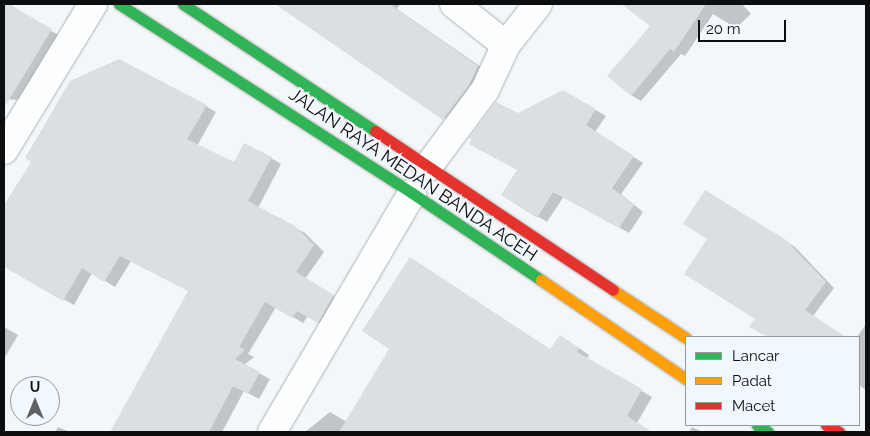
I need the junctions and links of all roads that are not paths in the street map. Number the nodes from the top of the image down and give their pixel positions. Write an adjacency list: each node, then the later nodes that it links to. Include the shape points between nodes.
1 (94, 4): 9 (street)
2 (119, 4): 7 (highway, JALAN RAYA MEDAN BANDA ACEH)
3 (183, 4): 10 (highway, JALAN RAYA MEDAN BANDA ACEH)
4 (454, 4): 8 (street)
5 (538, 4): 8 (street)
6 (156, 10): 7 (highway)
7 (148, 21): 11 (highway, JALAN RAYA MEDAN BANDA ACEH)
8 (506, 45): 10 (street, via 485,90)
9 (4, 150)
10 (427, 168): 12 (highway, JALAN RAYA MEDAN BANDA ACEH)
11 (412, 194): 13 (highway, JALAN RAYA MEDAN BANDA ACEH); 17 (street)
12 (567, 257): 13 (highway); 14 (highway, JALAN RAYA MEDAN BANDA ACEH)
13 (546, 286): 15 (highway, JALAN RAYA MEDAN BANDA ACEH)
14 (685, 337)
15 (685, 377)
16 (828, 426): 18 (highway)
17 (272, 432)
18 (839, 432)

